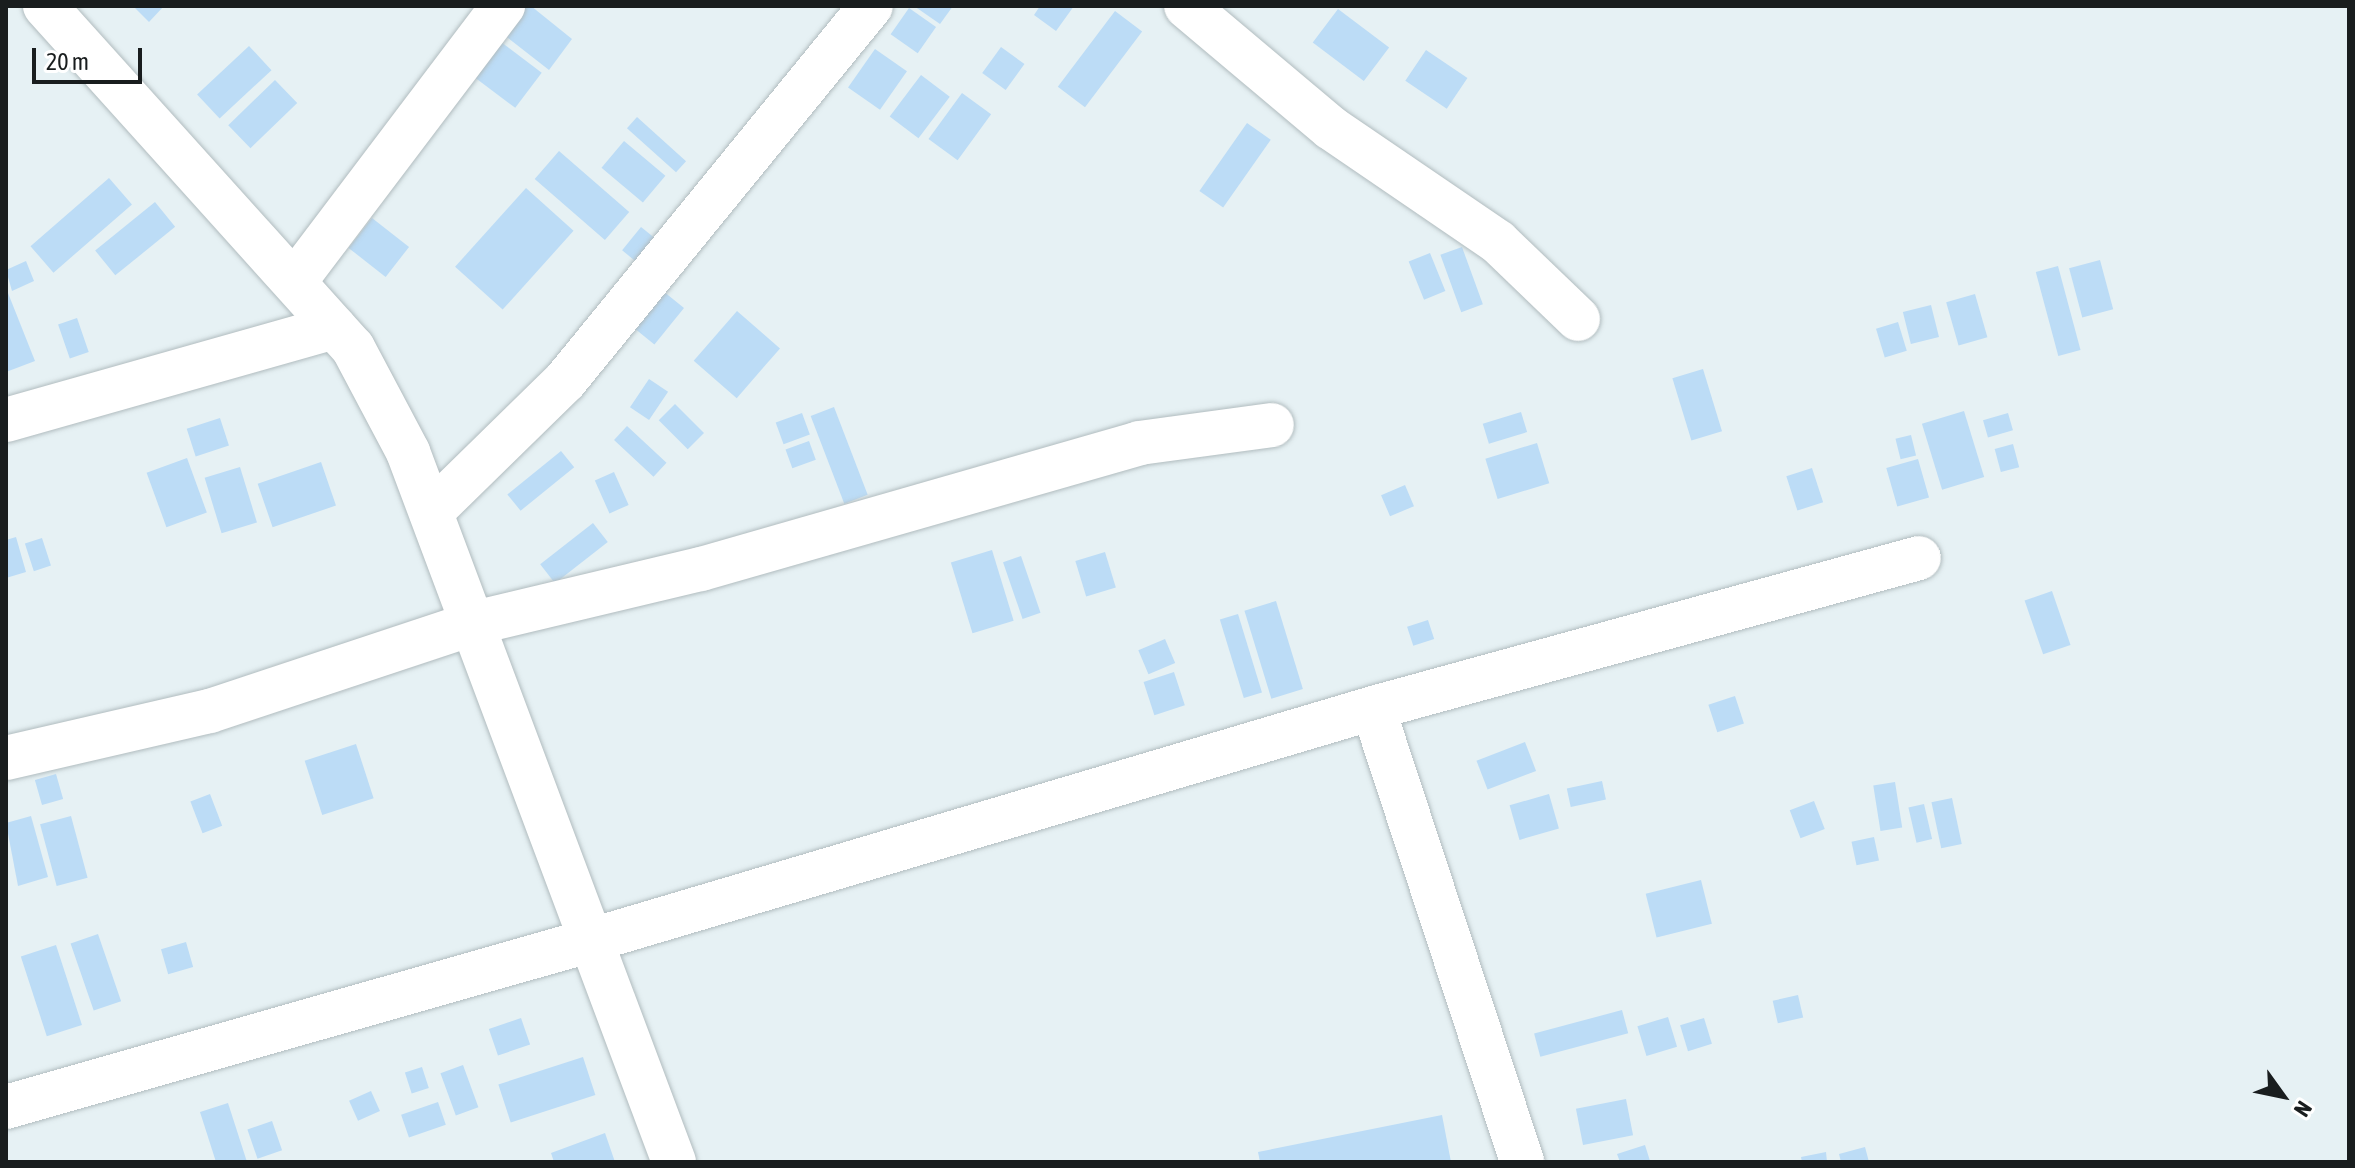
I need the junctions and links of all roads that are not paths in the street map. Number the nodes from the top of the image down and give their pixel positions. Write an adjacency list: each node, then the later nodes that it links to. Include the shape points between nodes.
1 (45, 6): 5 (street)
2 (503, 6): 5 (street)
3 (871, 6): 10 (street, via 565,381)
4 (1186, 6): 6 (street, via 1331,128 1498,242)
5 (295, 281): 7 (street)
6 (1578, 319)
7 (334, 327): 8 (street); 10 (street, via 353,348 401,439)
8 (6, 420)
9 (1272, 425): 12 (street, via 1139,443 701,569)
10 (431, 512): 12 (street)
11 (1919, 558): 13 (street)
12 (474, 623): 14 (street, via 210,711); 15 (street)
13 (1373, 708): 15 (street); 18 (street)
14 (6, 758)
15 (592, 940): 16 (street); 17 (street)
16 (6, 1107)
17 (674, 1162)
18 (1522, 1162)

